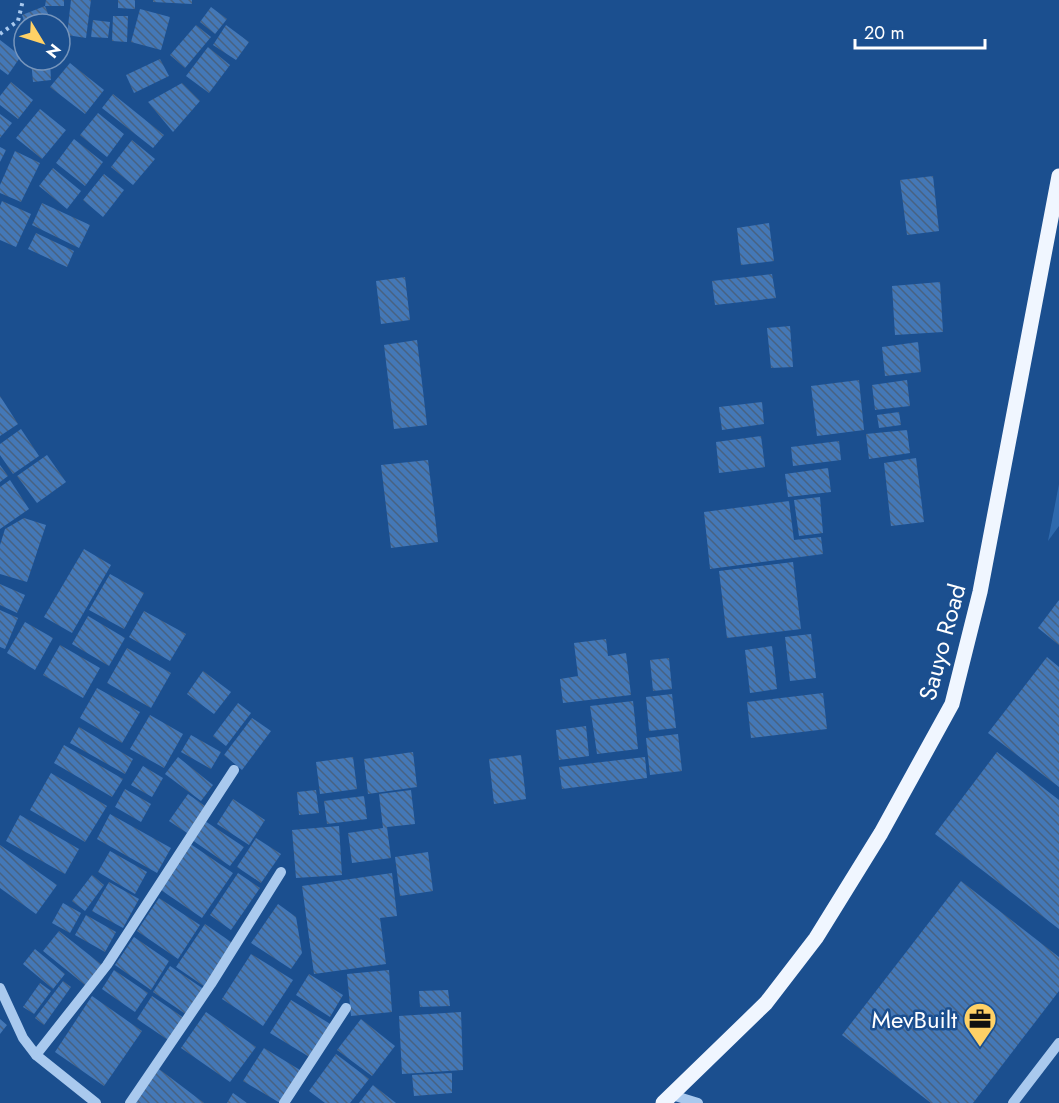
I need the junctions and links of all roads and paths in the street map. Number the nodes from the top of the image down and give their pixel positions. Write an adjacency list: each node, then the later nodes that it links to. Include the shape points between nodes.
1 (23, 0): 2 (path, via 18,21)
2 (0, 34)
3 (1059, 176): 10 (main road, Sauyo Road, via 980,592 952,704 881,834 816,938 766,1003)
4 (234, 770): 9 (street, via 107,965)
5 (281, 872): 12 (street, via 212,984)
6 (0, 988): 9 (street, via 23,1038)
7 (346, 1008): 13 (street)
8 (1059, 1043): 15 (street)
9 (36, 1055): 11 (street)
10 (667, 1099): 14 (street)
11 (96, 1103)
12 (130, 1103)
13 (284, 1103)
14 (698, 1103)
15 (1013, 1103)

